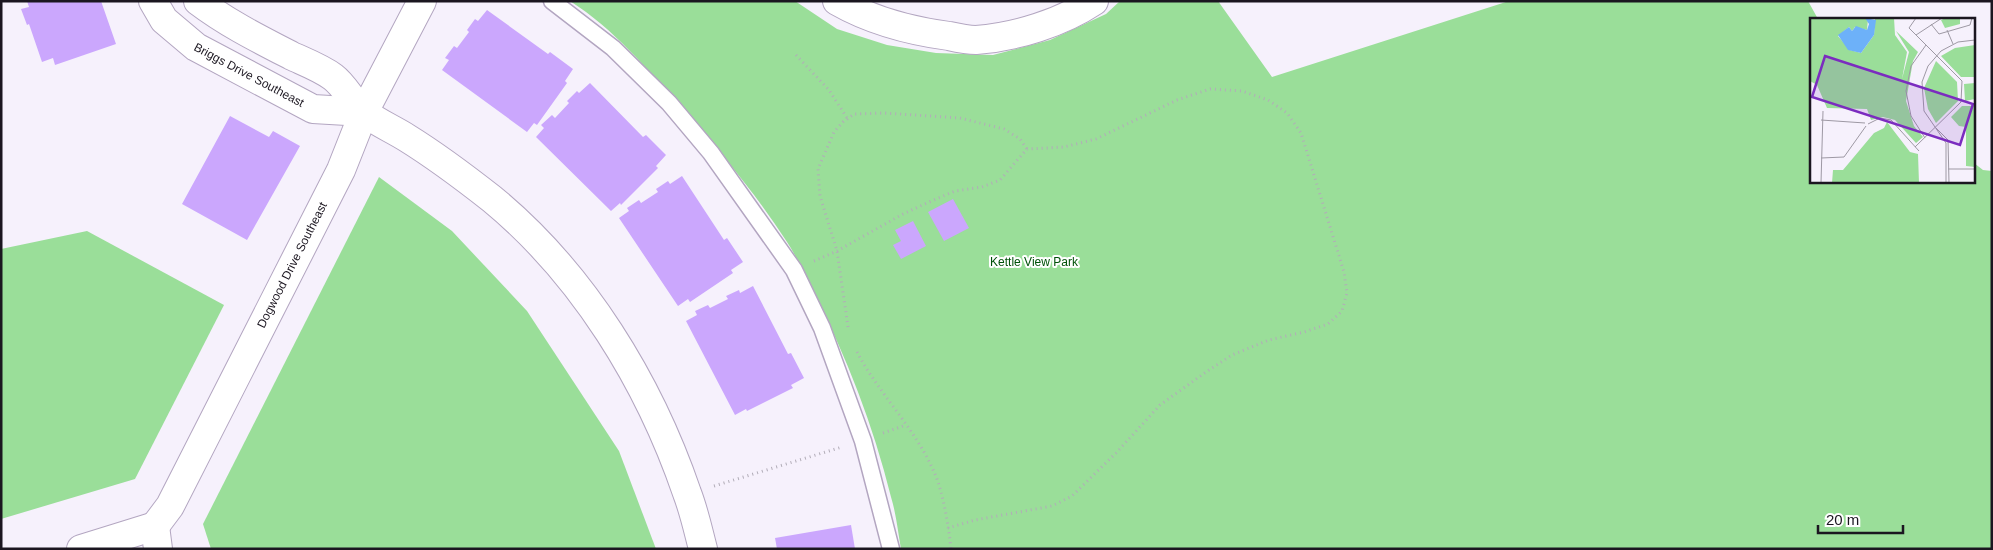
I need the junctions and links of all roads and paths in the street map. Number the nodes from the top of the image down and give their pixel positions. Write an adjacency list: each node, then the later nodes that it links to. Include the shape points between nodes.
1 (153, 1): 8 (street, Briggs Drive Southeast, via 164,20 196,48 313,109)
2 (198, 1): 8 (street, Briggs Drive Southeast, via 231,25 333,77)
3 (422, 1): 8 (street, Dogwood Drive Southeast)
4 (552, 1): 12 (lane, via 613,48 668,103 711,153)
5 (838, 1): 6 (street, via 890,24 974,40 1032,29 1081,10)
6 (1094, 1)
7 (796, 55): 9 (path, via 829,90)
8 (364, 112): 19 (street, Dogwood Drive Southeast, via 341,170); 21 (street, Briggs Drive Southeast, via 452,168 493,201 567,276 626,358 649,401 688,494)
9 (847, 118): 10 (path, via 854,114 884,113 960,118 1004,129 1020,139); 11 (path, via 834,132 818,169 820,196)
10 (1027, 149): 11 (path, via 1000,180 982,188 955,191 929,202); 18 (path, via 1064,147 1096,139 1177,100 1210,89 1242,91 1268,100 1287,114 1301,133 1344,272 1347,293 1342,311 1328,324 1250,347 1232,355 1183,388 1160,405 1072,496 1052,506)
11 (837, 251): 12 (path); 13 (path)
12 (794, 270): 16 (lane, via 822,328)
13 (848, 329)
14 (853, 345): 15 (path)
15 (906, 425): 16 (path); 18 (path, via 935,475)
16 (863, 441): 17 (path); 22 (lane)
17 (707, 488)
18 (948, 528): 23 (path)
19 (156, 537): 20 (street)
20 (81, 549)
21 (703, 549)
22 (891, 549)
23 (951, 549)

